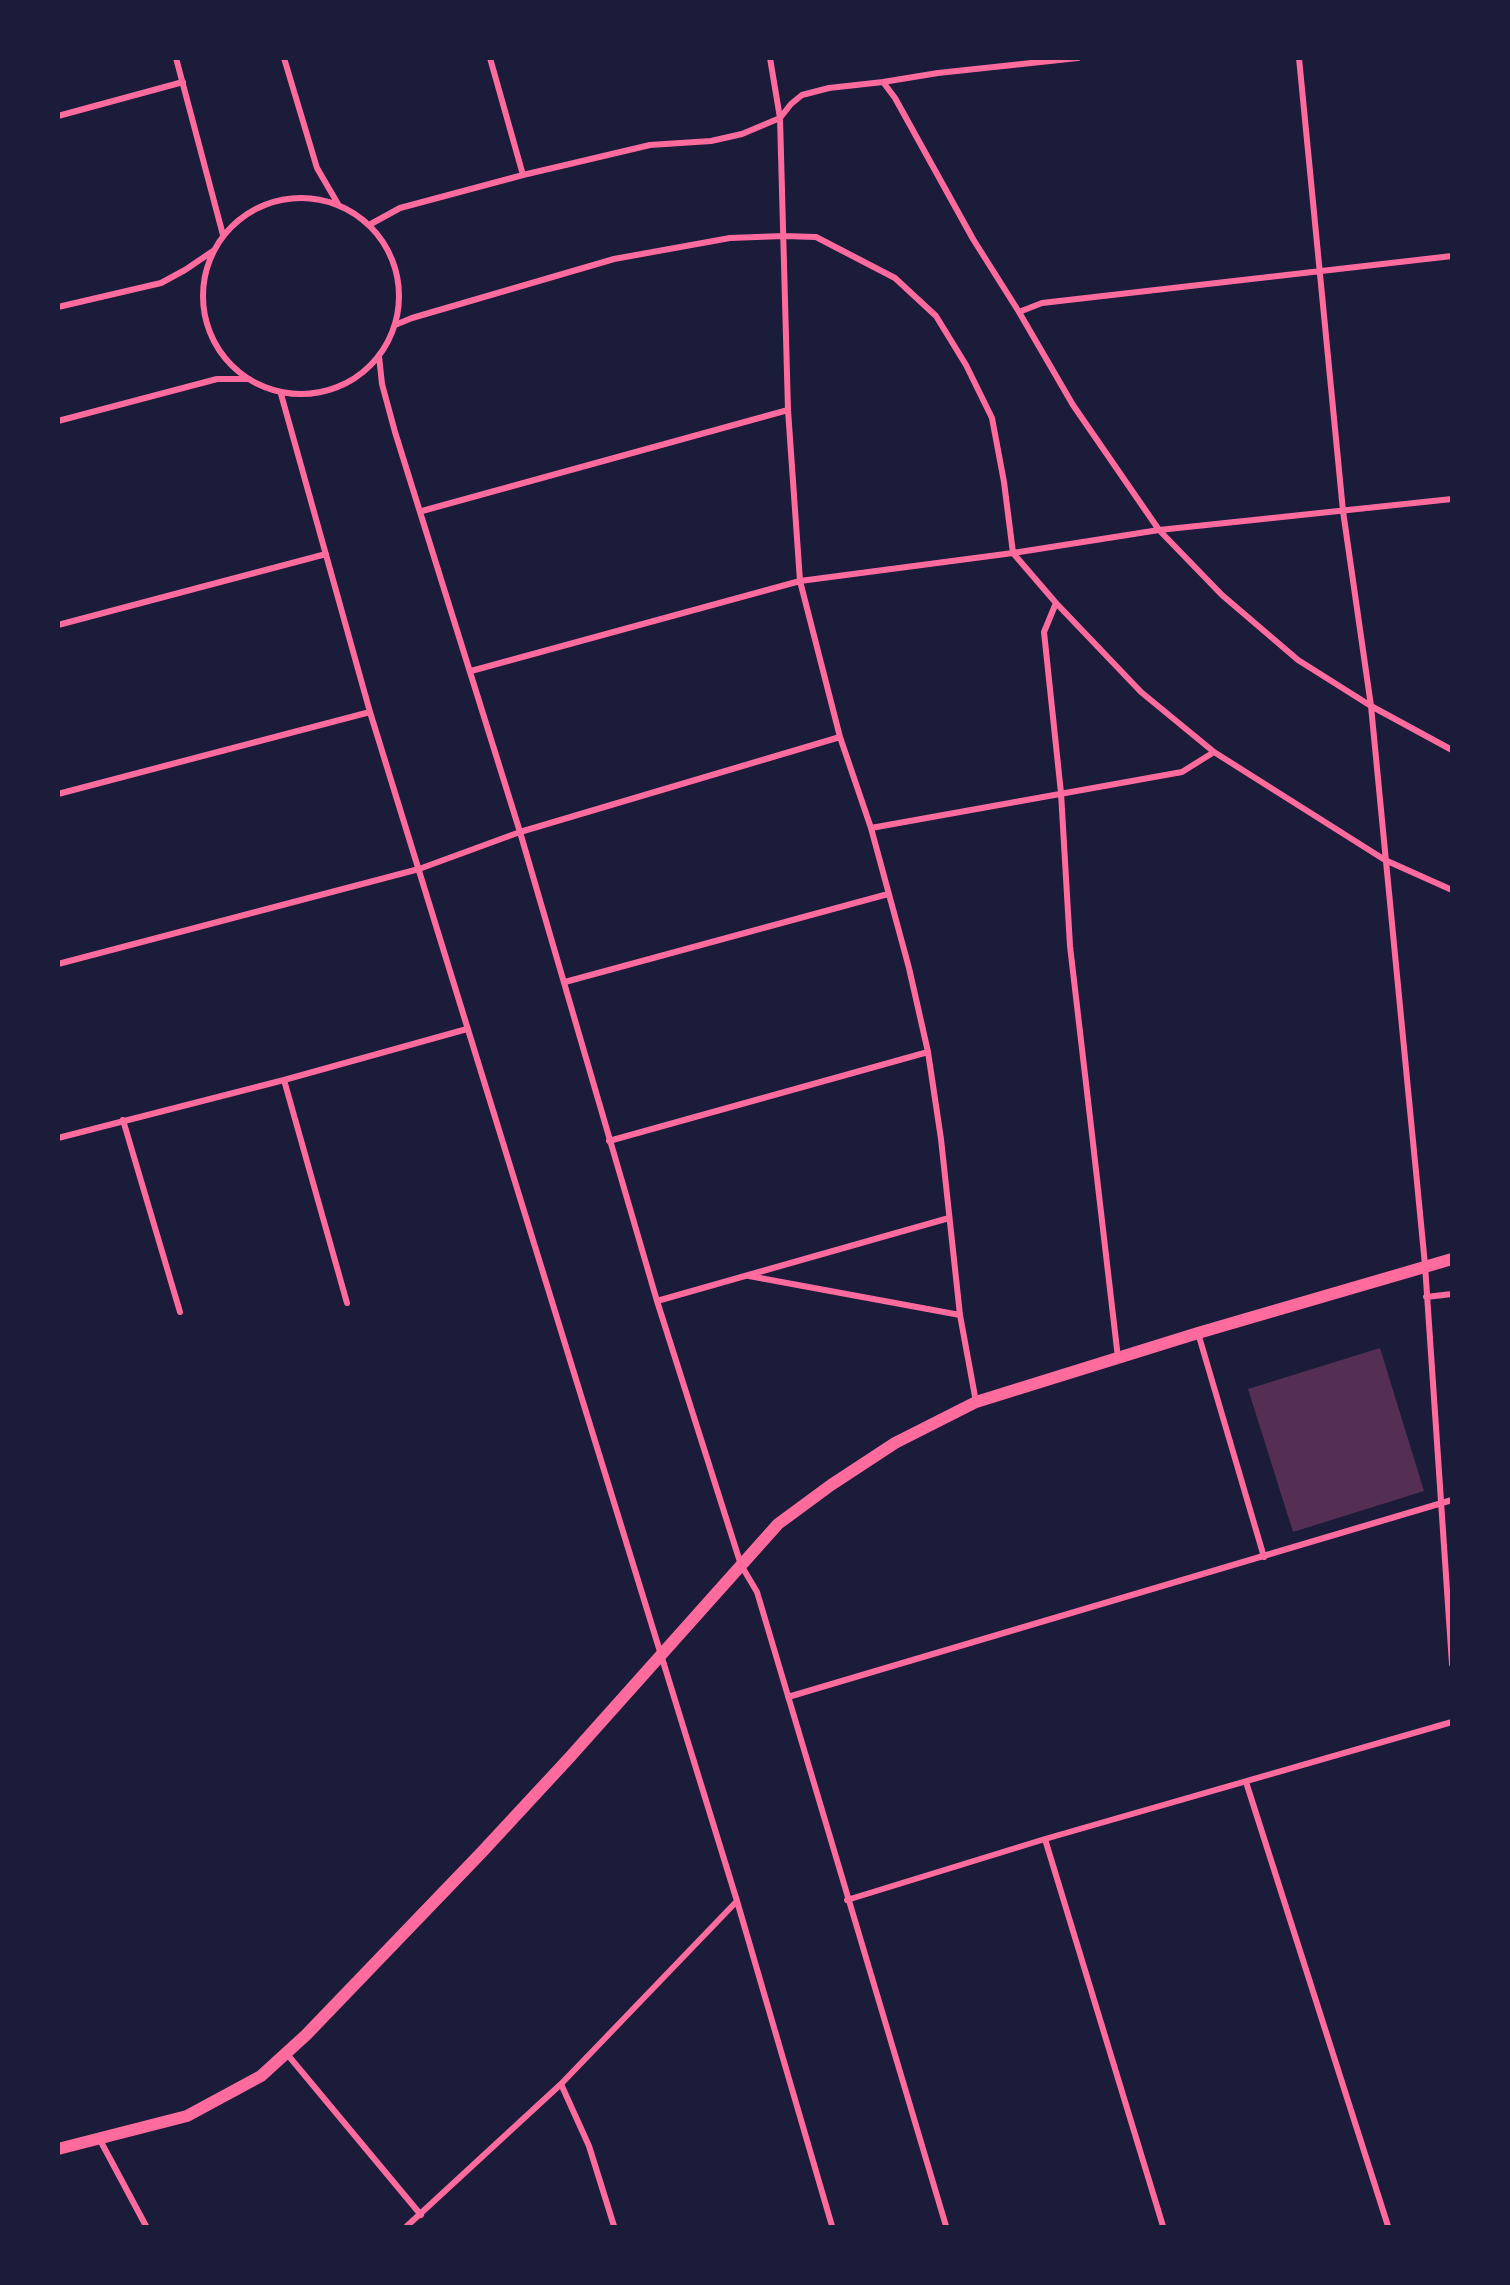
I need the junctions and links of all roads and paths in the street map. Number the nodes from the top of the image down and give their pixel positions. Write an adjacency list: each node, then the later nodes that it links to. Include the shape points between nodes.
1 (176, 58): 7 (street)
2 (284, 58): 12 (street, via 317,168)
3 (490, 58): 11 (street)
4 (770, 58): 10 (street)
5 (1078, 58): 8 (street)
6 (1299, 58): 18 (street)
7 (183, 82): 9 (street); 14 (street)
8 (883, 82): 10 (street, via 802,95); 20 (street)
9 (58, 116)
10 (780, 118): 11 (street, via 742,134 711,141 650,145); 15 (street)
11 (523, 175): 13 (street, via 400,208)
12 (339, 205): 13 (street); 14 (street, via 303,197 267,203 243,216)
13 (369, 225): 21 (street, via 391,256 396,273 399,299)
14 (223, 235): 16 (street)
15 (783, 236): 21 (street, via 730,238 614,259); 25 (street); 32 (street, via 816,237 895,279 936,316 966,364 992,418)
16 (213, 251): 19 (street, via 161,283); 23 (street, via 203,286 207,322 223,355)
17 (1452, 256): 18 (street)
18 (1322, 272): 20 (street, via 1042,303); 29 (street)
19 (58, 307)
20 (1019, 312): 30 (street, via 1073,405)
21 (394, 325): 22 (street)
22 (379, 356): 24 (street, via 353,379 337,387); 28 (street, via 382,384)
23 (249, 379): 24 (street); 26 (street, via 217,379)
24 (281, 394): 31 (street)
25 (788, 410): 28 (street); 33 (street)
26 (58, 421)
27 (1452, 499): 29 (street)
28 (422, 511): 36 (street)
29 (1343, 511): 30 (street); 37 (street)
30 (1159, 530): 32 (street); 37 (street, via 1222,596 1298,660)
31 (326, 554): 35 (street); 38 (street)
32 (1013, 554): 33 (street); 34 (street)
33 (800, 581): 36 (street); 39 (street)
34 (1056, 603): 43 (street, via 1141,692); 44 (street, via 1044,632)
35 (58, 625)
36 (471, 671): 47 (street)
37 (1371, 706): 41 (street); 48 (street)
38 (370, 712): 45 (street); 49 (street)
39 (840, 737): 46 (street); 47 (street)
40 (1452, 744): 41 (street)
41 (1443, 746): 42 (street)
42 (1452, 750)
43 (1215, 752): 44 (street, via 1182,772); 48 (street)
44 (1061, 793): 46 (street); 71 (street, via 1070,946)
45 (58, 794)
46 (871, 828): 51 (street)
47 (520, 832): 49 (street); 53 (street)
48 (1385, 860): 50 (street); 62 (street)
49 (419, 869): 52 (street); 54 (street)
50 (1452, 890)
51 (888, 894): 53 (street); 55 (street)
52 (58, 964)
53 (564, 982): 59 (street)
54 (467, 1029): 56 (street); 77 (street)
55 (928, 1052): 59 (street); 60 (street)
56 (284, 1080): 57 (street); 67 (street)
57 (123, 1120): 58 (street); 68 (street)
58 (58, 1138)
59 (609, 1141): 66 (street)
60 (949, 1218): 63 (street); 69 (street)
61 (1452, 1259): 62 (main road)
62 (1425, 1265): 65 (street); 70 (main road)
63 (745, 1275): 66 (street); 69 (street)
64 (1452, 1294): 65 (street)
65 (1426, 1297): 74 (street)
66 (657, 1301): 76 (street)
67 (347, 1303)
68 (180, 1312)
69 (960, 1315): 72 (street)
70 (1197, 1333): 71 (main road); 75 (street)
71 (1118, 1358): 72 (main road)
72 (976, 1402): 76 (main road, via 895,1443 831,1485 778,1524)
73 (1452, 1500): 74 (street)
74 (1441, 1501): 75 (street); 78 (street)
75 (1264, 1557): 79 (street)
76 (741, 1565): 77 (main road); 79 (street, via 757,1592)
77 (662, 1656): 84 (street); 85 (main road, via 482,1852)
78 (1452, 1664)
79 (788, 1697): 83 (street)
80 (1452, 1722): 81 (street)
81 (1246, 1782): 82 (street); 96 (street)
82 (1045, 1839): 83 (street); 95 (street)
83 (847, 1900): 94 (street)
84 (737, 1901): 86 (street); 93 (street)
85 (287, 2054): 87 (main road, via 261,2076 187,2116); 89 (street)
86 (561, 2084): 89 (street); 92 (street, via 589,2146)
87 (100, 2140): 88 (main road); 90 (street)
88 (58, 2149)
89 (421, 2215): 91 (street)
90 (146, 2226)
91 (407, 2226)
92 (614, 2226)
93 (832, 2226)
94 (946, 2226)
95 (1163, 2226)
96 (1388, 2226)

